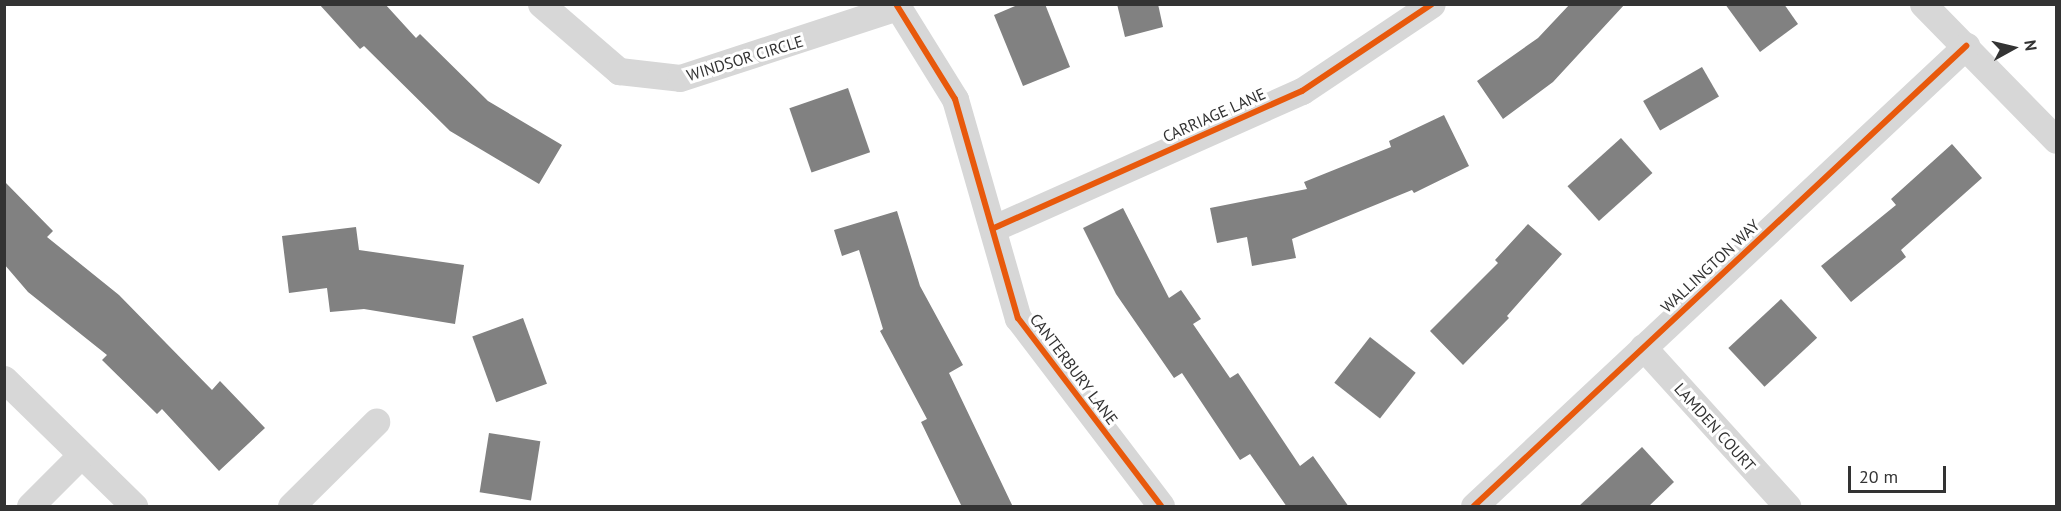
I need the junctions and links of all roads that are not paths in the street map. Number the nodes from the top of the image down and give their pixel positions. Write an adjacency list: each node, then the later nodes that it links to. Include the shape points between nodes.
1 (541, 4): 4 (street, WINDSOR CIRCLE, via 619,71 680,78)
2 (1432, 4): 7 (street, CARRIAGE LANE, via 1302,91)
3 (1923, 4): 5 (street)
4 (897, 6): 7 (street, CANTERBURY LANE, via 956,99)
5 (1966, 46): 6 (street); 8 (street, WALLINGTON WAY)
6 (2056, 140)
7 (994, 228): 15 (street, CANTERBURY LANE, via 1018,318)
8 (1643, 347): 16 (street, WALLINGTON WAY); 17 (street, LAMDEN COURT)
9 (4, 379): 11 (street)
10 (376, 422): 14 (street)
11 (80, 456): 12 (street); 13 (street)
12 (30, 507)
13 (134, 507)
14 (291, 507)
15 (1161, 507)
16 (1474, 507)
17 (1787, 507)

